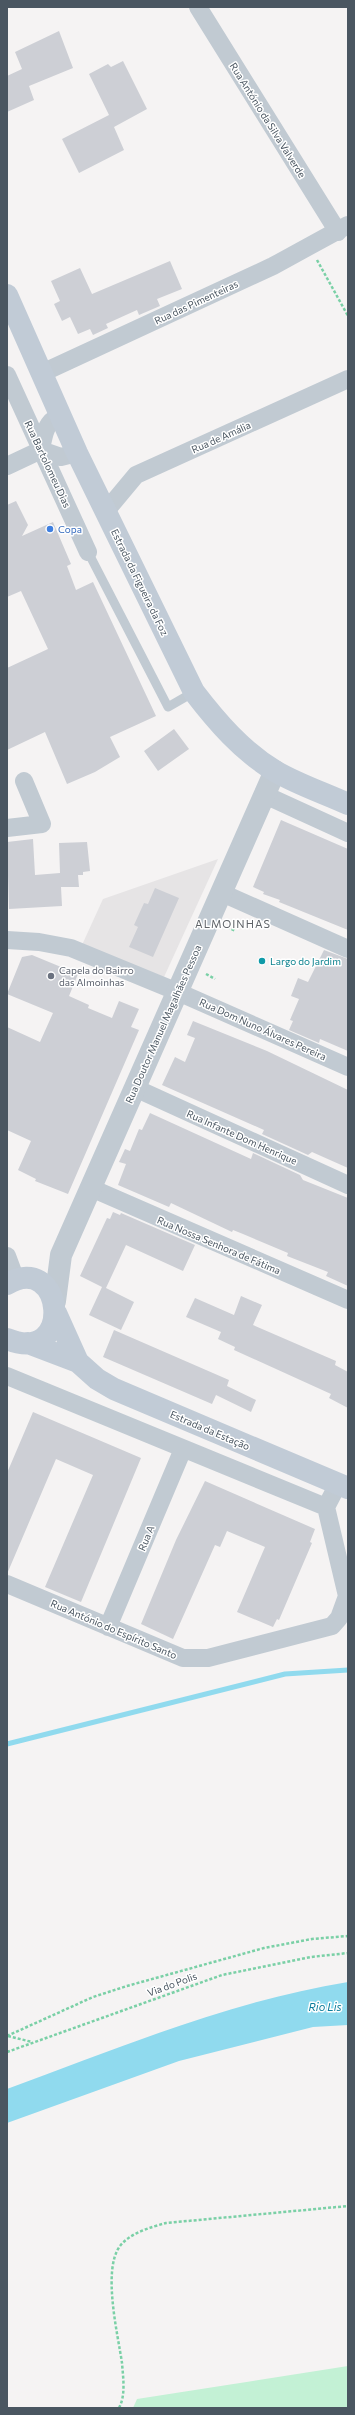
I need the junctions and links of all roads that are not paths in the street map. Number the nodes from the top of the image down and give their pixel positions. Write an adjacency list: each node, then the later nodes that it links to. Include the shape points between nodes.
1 (198, 7): 2 (street, Rua António da Silva Valverde)
2 (343, 229): 4 (street, Rua das Pimenteiras, via 273,266)
3 (7, 295): 4 (main road, Estrada da Figueira da Foz)
4 (42, 373): 7 (main road, Estrada da Figueira da Foz)
5 (7, 375): 8 (street, Rua Bartolomeu Dias)
6 (348, 379): 11 (street, Rua de Amália, via 136,476)
7 (60, 415): 8 (street, via 50,420 46,427); 9 (main road, Estrada da Figueira da Foz)
8 (41, 450): 9 (street, via 61,457); 10 (street); 12 (street, Rua Bartolomeu Dias)
9 (77, 452): 11 (main road, Estrada da Figueira da Foz)
10 (7, 466)
11 (106, 511): 13 (main road, Estrada da Figueira da Foz)
12 (88, 552): 13 (lane, via 168,707)
13 (194, 692): 14 (main road, Estrada da Figueira da Foz, via 234,739)
14 (275, 771): 16 (street, Rua Doutor Manuel Magalhães Pessoa); 17 (main road, Estrada da Figueira da Foz)
15 (24, 781): 18 (street, via 42,824)
16 (265, 796): 19 (street); 20 (street, Rua Doutor Manuel Magalhães Pessoa)
17 (348, 804)
18 (7, 828)
19 (348, 833)
20 (222, 892): 22 (street); 23 (street, Rua Doutor Manuel Magalhães Pessoa)
21 (7, 940): 23 (street, Rua Dom Nuno Álvares Pereira, via 71,948)
22 (348, 949)
23 (178, 992): 24 (street, Rua Dom Nuno Álvares Pereira); 25 (street, Rua Doutor Manuel Magalhães Pessoa)
24 (348, 1067)
25 (135, 1088): 26 (street, Rua Infante Dom Henrique); 27 (street, Rua Doutor Manuel Magalhães Pessoa)
26 (348, 1185)
27 (91, 1188): 28 (street, Rua Doutor Manuel Magalhães Pessoa); 31 (street, Rua Nossa Senhora de Fátima)
28 (61, 1255): 30 (street, Rua Doutor Manuel Magalhães Pessoa); 32 (street, Rua Doutor Manuel Magalhães Pessoa)
29 (7, 1256): 30 (street)
30 (18, 1281): 32 (main road, Estrada da Estação, via 45,1287)
31 (348, 1300)
32 (55, 1307): 33 (main road, Estrada da Estação, via 54,1324 48,1333 38,1340); 34 (main road, Estrada da Estação)
33 (12, 1340): 34 (main road, Estrada da Estação)
34 (78, 1362): 37 (main road, Estrada da Estação, via 97,1379 114,1389)
35 (8, 1380): 36 (street)
36 (183, 1449): 38 (street); 40 (street, Rua A)
37 (343, 1486): 38 (street)
38 (326, 1507): 40 (street, Rua António do Espírito Santo, via 347,1596 340,1618 332,1626 195,1660 183,1658)
39 (7, 1584): 40 (street, Rua António do Espírito Santo)
40 (108, 1627)

